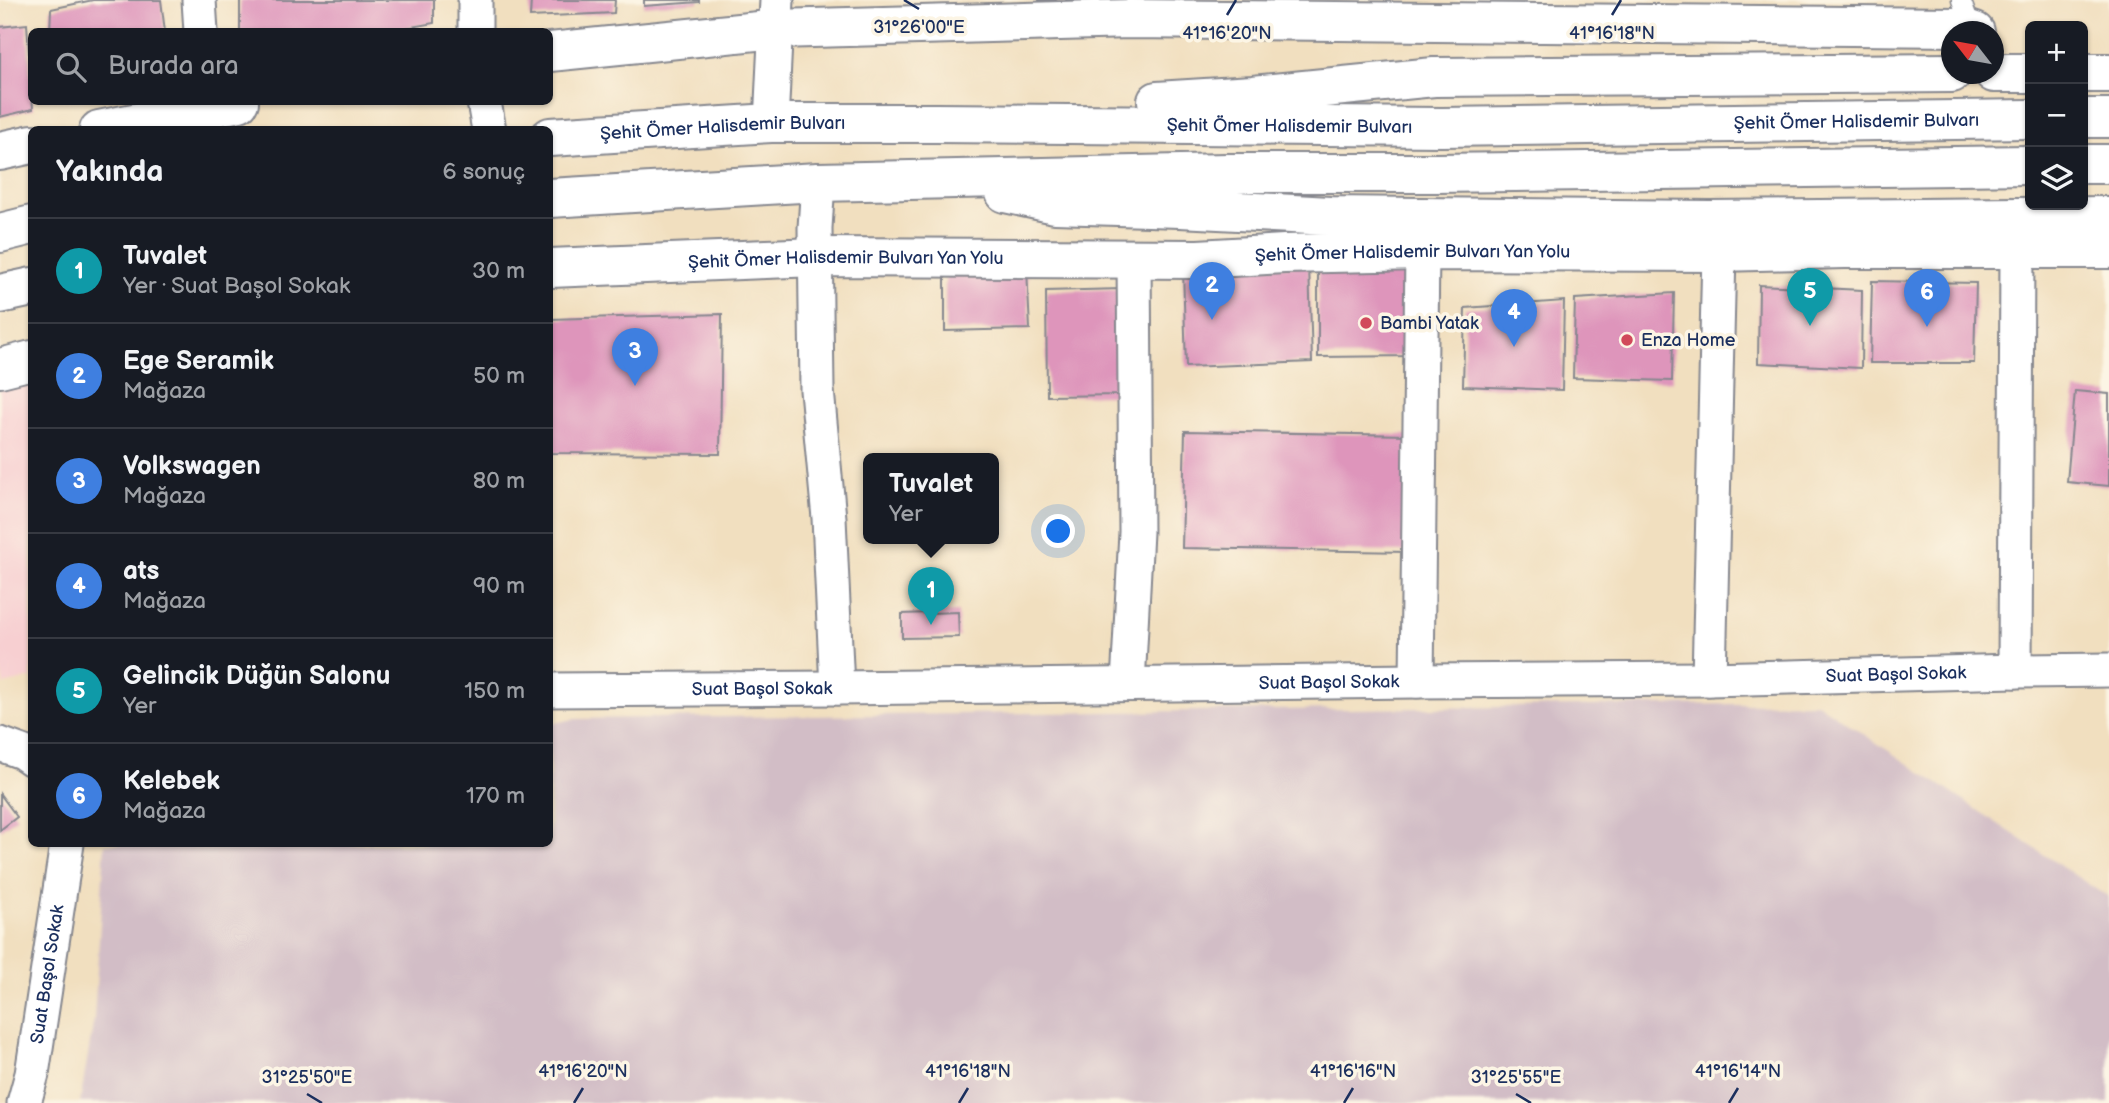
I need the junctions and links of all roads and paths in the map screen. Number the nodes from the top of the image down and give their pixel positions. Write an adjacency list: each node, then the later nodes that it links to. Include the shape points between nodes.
1 (200, 0): 8 (street)
2 (475, 0): 9 (street)
3 (1130, 10): 4 (main road); 6 (main road)
4 (1435, 11): 5 (main road)
5 (1707, 12): 7 (main road)
6 (777, 14): 10 (main road); 20 (street)
7 (1941, 26)
8 (201, 28)
9 (475, 28)
10 (553, 51)
11 (1941, 73): 19 (main road, via 1434,77 1162,101 1045,101)
12 (2088, 73): 13 (main road)
13 (2109, 73)
14 (485, 105): 22 (street)
15 (213, 110): 21 (main road)
16 (2088, 118): 17 (main road)
17 (2109, 118)
18 (2025, 119): 19 (main road, Şehit Ömer Halisdemir Bulvarı, via 1442,127)
19 (935, 122): 20 (main road, Şehit Ömer Halisdemir Bulvarı)
20 (771, 123): 23 (main road, Şehit Ömer Halisdemir Bulvarı)
21 (122, 126)
22 (488, 126)
23 (553, 137)
24 (28, 145): 25 (main road)
25 (0, 151)
26 (2088, 164): 27 (main road)
27 (2109, 164)
28 (2025, 165): 29 (main road)
29 (942, 179): 30 (main road); 32 (main road, via 1055,204 1330,216 1709,220)
30 (818, 183): 31 (main road); 39 (street)
31 (553, 198)
32 (2109, 216)
33 (28, 226): 34 (main road)
34 (0, 233)
35 (2017, 248): 36 (main road, Şehit Ömer Halisdemir Bulvarı Yan Yolu); 38 (main road, Şehit Ömer Halisdemir Bulvarı Yan Yolu); 47 (street)
36 (2109, 249)
37 (1422, 251): 38 (main road, Şehit Ömer Halisdemir Bulvarı Yan Yolu); 40 (main road, Şehit Ömer Halisdemir Bulvarı Yan Yolu); 49 (street)
38 (1719, 252): 48 (street)
39 (816, 257): 40 (main road, Şehit Ömer Halisdemir Bulvarı Yan Yolu); 41 (main road, Şehit Ömer Halisdemir Bulvarı Yan Yolu); 51 (street, via 817,390)
40 (1134, 258): 50 (street, via 1136,532)
41 (553, 268)
42 (28, 288): 43 (main road)
43 (0, 294)
44 (28, 361): 45 (main road)
45 (0, 368)
46 (2109, 670): 47 (street, Suat Başol Sokak)
47 (2015, 671): 48 (street, Suat Başol Sokak)
48 (1709, 680): 49 (street, Suat Başol Sokak)
49 (1417, 681): 50 (street, Suat Başol Sokak)
50 (1128, 684): 51 (street, Suat Başol Sokak)
51 (837, 688): 52 (street, Suat Başol Sokak)
52 (553, 690)
53 (0, 744): 54 (street)
54 (28, 756)
55 (67, 847): 57 (street, Suat Başol Sokak)
56 (0, 1082): 57 (street)
57 (28, 1089)

